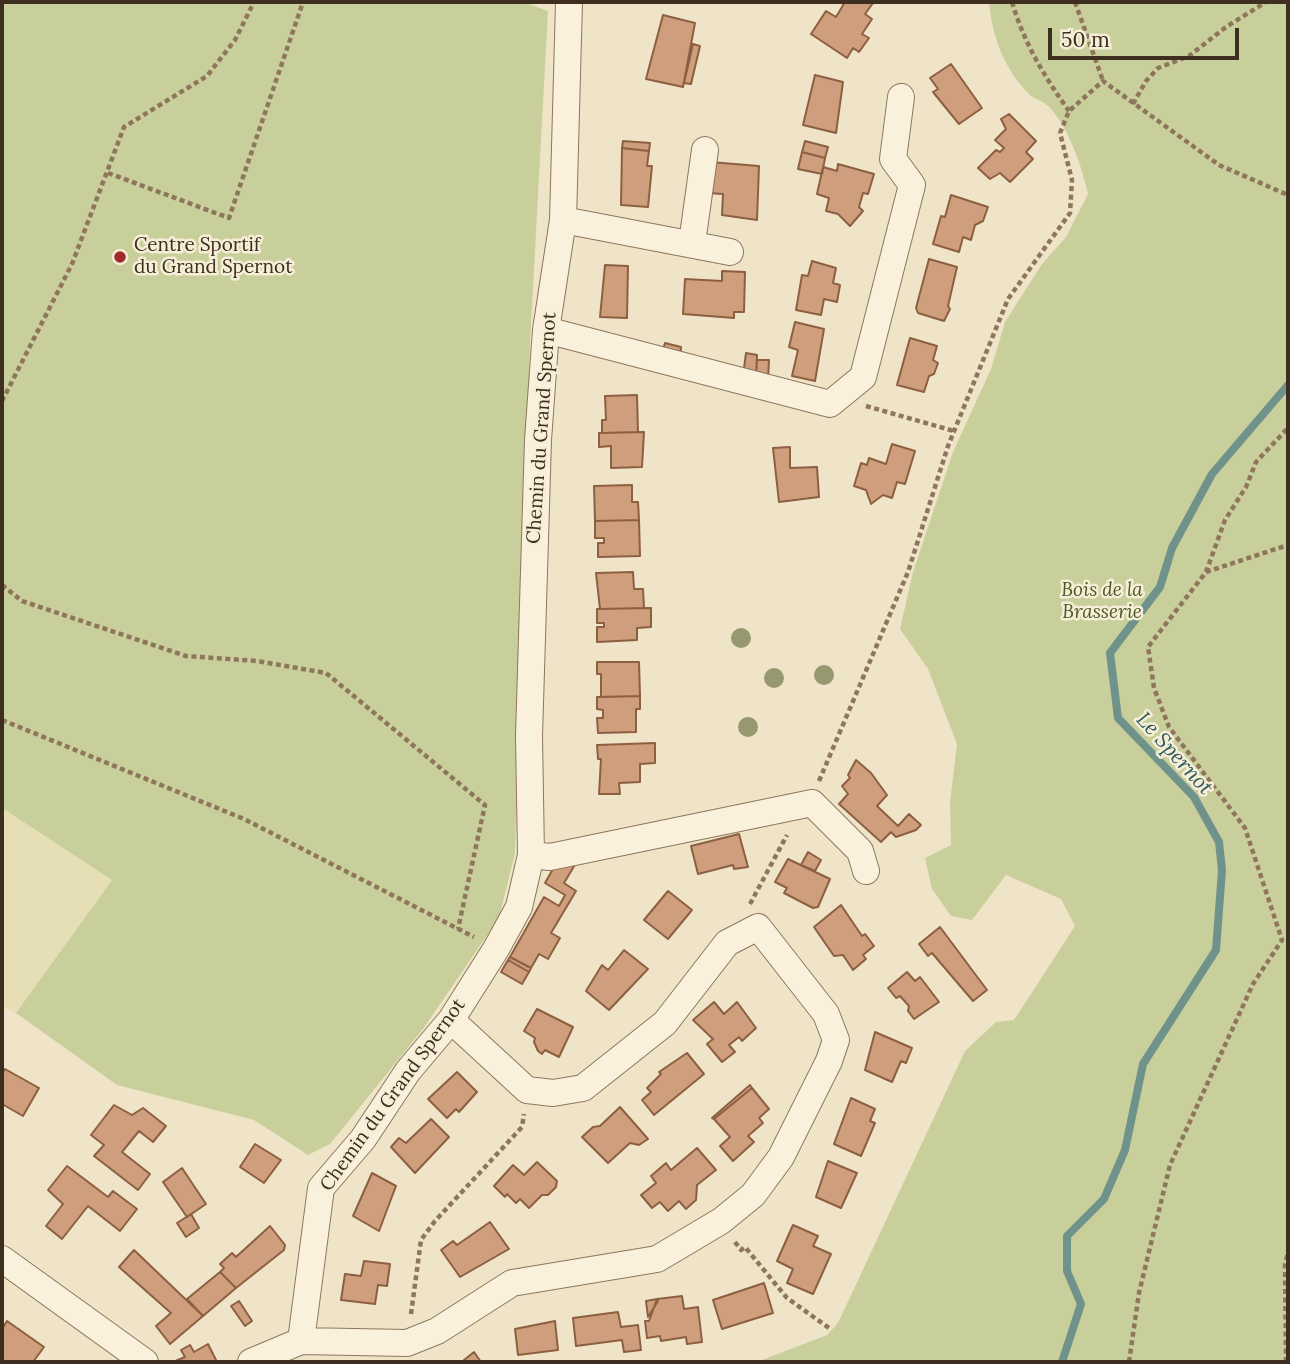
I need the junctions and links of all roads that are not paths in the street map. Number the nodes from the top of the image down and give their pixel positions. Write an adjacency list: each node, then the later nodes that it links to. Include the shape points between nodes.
1 (569, 2): 4 (street, Chemin du Grand Spernot)
2 (901, 97): 7 (street, via 893,159 912,185 863,377 830,404)
3 (705, 150): 5 (street)
4 (563, 220): 5 (street); 7 (street, Chemin du Grand Spernot)
5 (692, 243): 6 (street)
6 (730, 252)
7 (546, 330): 8 (street, Chemin du Grand Spernot, via 529,723)
8 (531, 855): 9 (street, via 550,857 807,804 860,851); 10 (street, Chemin du Grand Spernot, via 519,907)
9 (866, 871)
10 (451, 1020): 12 (street, Chemin du Grand Spernot, via 321,1188); 12 (street, via 527,1090 552,1093 583,1088 665,1023 727,943 758,927 826,1014 836,1040 781,1157 753,1195 721,1221 657,1259 512,1283 437,1331 407,1343)
11 (2, 1259): 13 (street)
12 (301, 1341): 14 (street)
13 (145, 1362)
14 (253, 1362)

